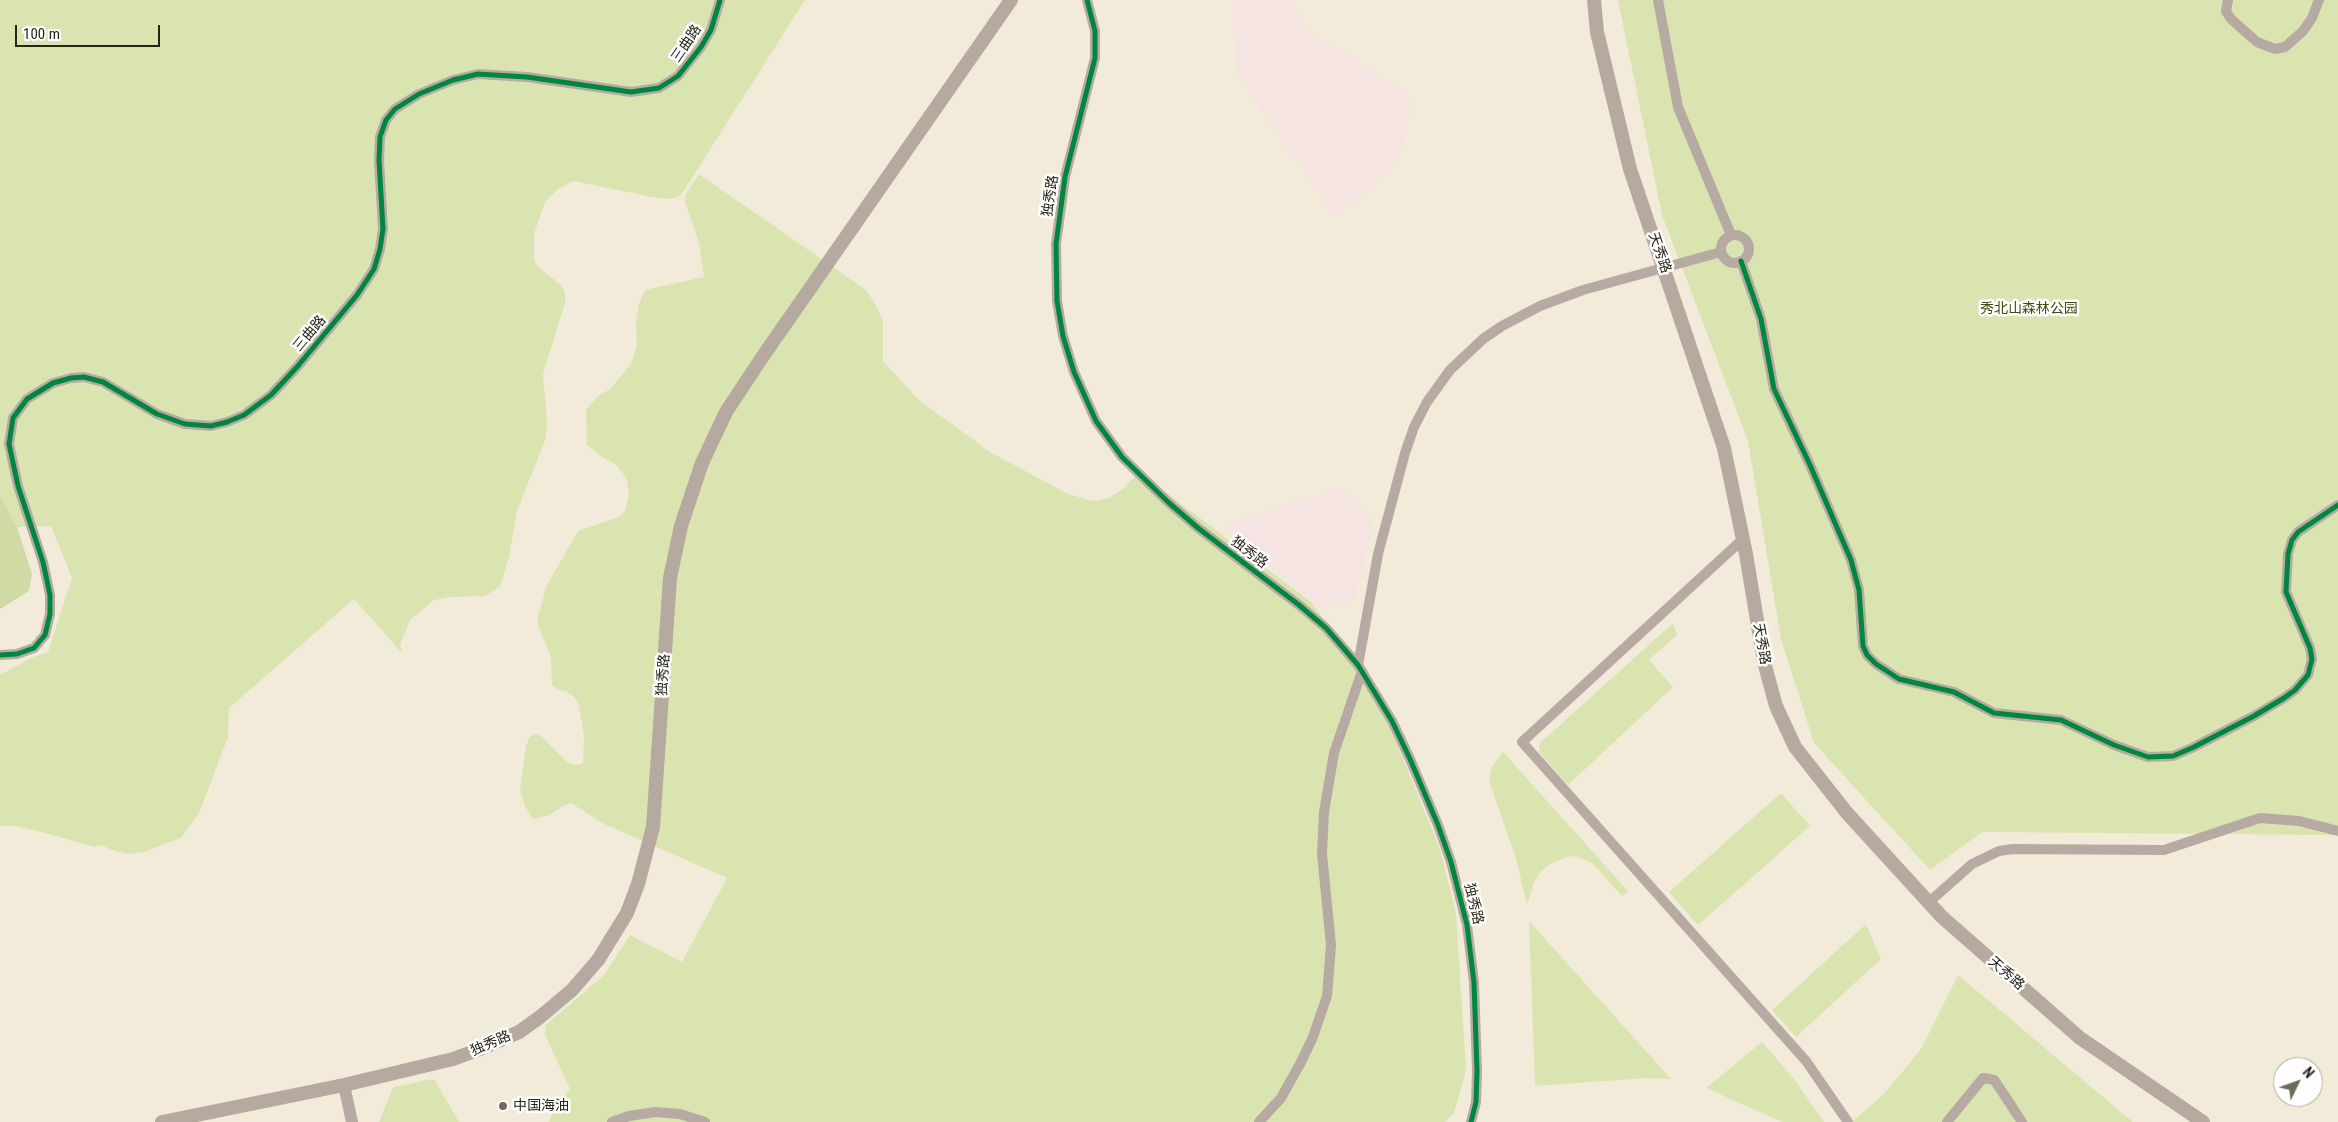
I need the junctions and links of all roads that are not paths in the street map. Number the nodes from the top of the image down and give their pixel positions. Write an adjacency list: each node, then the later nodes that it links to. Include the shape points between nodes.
1 (720, 0): 14 (street, 三曲路, via 711,30 697,53 678,76 659,88 641,92 613,91 527,77 478,74 419,94 395,110 386,120 380,137 378,160 383,230 374,269 357,295 297,367 271,395 244,415 211,426 185,424 157,414 103,382 84,377 53,383 27,399 13,418 9,444 18,486 43,562 50,595 50,614 45,635 34,648)
2 (1011, 0): 18 (main road, 独秀路, via 763,356 726,412 702,463 681,526 670,578 653,827 638,884 610,943 567,994 540,1017 496,1044 453,1060)
3 (1087, 0): 15 (street, 独秀路, via 1095,31 1095,58 1064,177 1055,268 1063,336 1081,390 1105,435 1142,478 1198,528 1314,617)
4 (1594, 0): 11 (main road, 天秀路, via 1597,32 1630,169)
5 (1658, 0): 8 (street, via 1678,107)
6 (2228, 0): 7 (street, via 2225,8 2231,19 2257,42 2275,49 2285,47 2303,31)
7 (2318, 0)
8 (1731, 235): 9 (street, via 1722,243); 10 (street, via 1740,235 1748,243 1748,252)
9 (1721, 252): 10 (street, via 1728,261); 11 (street)
10 (1741, 261): 12 (street, via 1761,319 1774,389 1851,560 1860,600 1866,654 1899,679 1954,692 1994,713 2061,720 2148,757 2173,756 2254,716 2295,690 2308,676 2312,659 2310,648 2286,592 2288,554 2298,532)
11 (1664, 268): 13 (main road, 天秀路, via 1724,448); 15 (street, via 1583,290 1520,315 1483,338 1442,380 1420,414 1405,453 1378,554)
12 (2338, 505)
13 (1743, 539): 17 (main road, 天秀路, via 1764,662 1776,706 1795,747 1847,813); 25 (street, via 1522,742 1806,1061)
14 (0, 655)
15 (1360, 668): 23 (street, via 1334,753 1324,812 1323,868 1331,945 1326,996 1314,1037 1300,1064 1281,1098); 24 (street, 独秀路, via 1392,721 1410,759 1438,826 1460,895 1471,952 1476,1010 1477,1086)
16 (2338, 831): 17 (street, via 2299,820 2260,818 2164,850 1999,851 1972,864)
17 (1928, 903): 28 (main road, 天秀路, via 2080,1038)
18 (344, 1085): 19 (main road, 独秀路); 20 (street)
19 (162, 1122)
20 (352, 1122)
21 (612, 1122): 22 (street, via 654,1112 680,1114)
22 (705, 1122)
23 (1259, 1122)
24 (1471, 1122)
25 (1848, 1122)
26 (1947, 1122): 27 (street, via 1984,1078 1994,1080)
27 (2022, 1122)
28 (2203, 1122)

